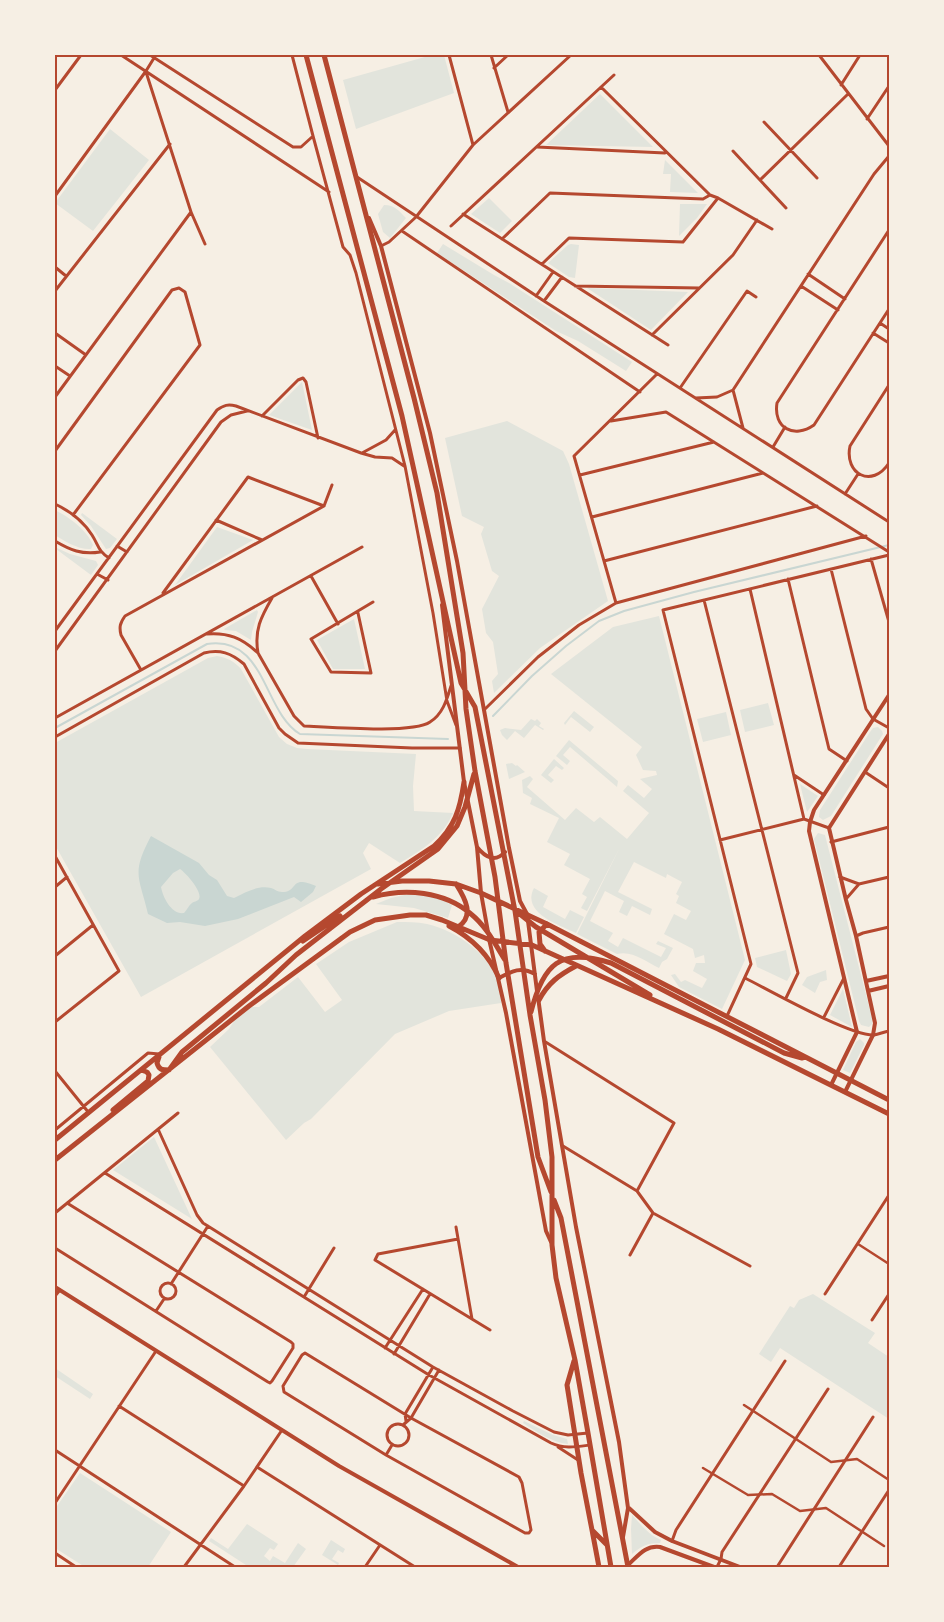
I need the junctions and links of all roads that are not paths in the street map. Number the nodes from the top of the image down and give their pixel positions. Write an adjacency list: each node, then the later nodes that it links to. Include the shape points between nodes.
1 (81, 55): 19 (street)
2 (121, 55): 14 (street)
3 (292, 55): 24 (street)
4 (306, 55): 128 (main road, via 402,416)
5 (324, 55): 33 (main road)
6 (449, 55): 27 (street)
7 (491, 55): 13 (street)
8 (508, 55): 13 (street)
9 (571, 55): 21 (street)
10 (819, 55): 16 (street)
11 (860, 55): 16 (street)
12 (153, 56): 14 (street); 24 (street, via 293,147 301,147)
13 (494, 68): 21 (street)
14 (146, 71): 25 (street); 36 (street); 38 (street)
15 (614, 75): 18 (street)
16 (841, 85): 20 (street)
17 (889, 86): 22 (street)
18 (601, 87): 28 (street); 31 (street)
19 (55, 90)
20 (848, 94): 22 (street); 29 (street)
21 (508, 112): 27 (street)
22 (867, 119): 26 (street)
23 (764, 122): 29 (street)
24 (312, 136): 36 (street)
25 (170, 144): 42 (street); 57 (street)
26 (888, 144)
27 (473, 145): 44 (street)
28 (536, 147): 31 (street); 43 (street)
29 (790, 150): 34 (street); 35 (street)
30 (733, 151): 35 (street)
31 (666, 153): 37 (street)
32 (889, 156): 56 (street)
33 (355, 176): 40 (main road); 44 (street)
34 (817, 178)
35 (760, 180): 41 (street)
36 (329, 192): 91 (street, via 343,247 350,254 356,273)
37 (710, 195): 39 (street); 50 (street, via 703,199 550,193)
38 (55, 196)
39 (718, 198): 45 (street); 53 (street, via 684,242 569,238)
40 (364, 205): 52 (street); 155 (main road, via 437,493 463,652 466,709)
41 (786, 208)
42 (191, 212): 51 (street); 76 (street)
43 (463, 214): 46 (street); 50 (street)
44 (416, 217): 49 (street); 63 (street)
45 (756, 220): 47 (street); 61 (street, via 733,255)
46 (451, 226)
47 (772, 229)
48 (889, 230): 65 (street)
49 (402, 232): 52 (street); 83 (street)
50 (502, 239): 53 (street)
51 (205, 244)
52 (381, 246): 145 (street, via 430,433)
53 (542, 264): 55 (street)
54 (55, 267): 57 (street)
55 (553, 272): 58 (street); 63 (street)
56 (808, 274): 60 (street); 65 (street)
57 (66, 276): 62 (street)
58 (562, 277): 59 (street); 66 (street)
59 (575, 286): 61 (street); 73 (street)
60 (801, 286): 68 (street); 82 (street)
61 (699, 288): 73 (street)
62 (55, 290)
63 (536, 296): 66 (street)
64 (756, 297): 81 (street, via 746,291)
65 (845, 300): 68 (street)
66 (544, 301): 78 (street)
67 (889, 309): 69 (street)
68 (838, 310): 90 (street, via 777,403 776,415)
69 (880, 323): 70 (street); 72 (street)
70 (889, 329)
71 (55, 333): 76 (street)
72 (873, 333): 74 (street); 90 (street, via 814,425 800,432)
73 (652, 335): 75 (street)
74 (889, 344)
75 (668, 346)
76 (86, 355): 79 (street)
77 (55, 366): 79 (street)
78 (657, 374): 81 (street); 83 (street)
79 (70, 376): 84 (street)
80 (889, 385): 100 (street, via 850,446 848,456)
81 (680, 388): 85 (street)
82 (732, 390): 85 (street, via 717,396); 89 (street)
83 (640, 392): 88 (street)
84 (55, 397)
85 (696, 398): 89 (street)
86 (250, 411): 87 (street); 114 (street, via 228,404 217,410); 117 (street, via 231,415 221,422)
87 (262, 416): 92 (street); 92 (street, via 303,378)
88 (610, 421): 93 (street, via 666,412); 101 (street, via 574,456)
89 (743, 428): 94 (street)
90 (785, 428): 94 (street)
91 (396, 430): 96 (street, via 386,440); 98 (street)
92 (318, 438): 96 (street)
93 (714, 442): 99 (street); 101 (street)
94 (773, 447): 103 (street)
95 (55, 451): 107 (street, via 172,290 179,288 185,292 200,345)
96 (361, 454): 98 (street, via 392,458)
97 (889, 463): 100 (street, via 877,476)
98 (405, 466): 144 (street)
99 (764, 473): 106 (street); 108 (street)
100 (858, 474): 103 (street)
101 (580, 475): 108 (street)
102 (332, 485): 105 (street)
103 (845, 494): 110 (street)
104 (55, 504): 107 (street)
105 (324, 506): 109 (street, via 248,477); 112 (street)
106 (818, 506): 111 (street); 121 (street)
107 (74, 515): 116 (street, via 89,531)
108 (592, 518): 121 (street)
109 (216, 520): 112 (street); 129 (street)
110 (889, 522)
111 (866, 536): 118 (street); 133 (street)
112 (262, 540): 129 (street)
113 (55, 541): 116 (street, via 88,554)
114 (117, 546): 117 (street); 119 (street)
115 (362, 547): 124 (street)
116 (100, 552): 119 (street)
117 (128, 552): 126 (street)
118 (888, 553): 120 (street)
119 (109, 558): 123 (street)
120 (871, 559): 122 (street); 135 (street)
121 (604, 561): 133 (street)
122 (831, 569): 125 (street); 147 (street, via 866,709)
123 (97, 574): 126 (street); 137 (street)
124 (310, 576): 130 (street); 136 (street)
125 (788, 579): 127 (street); 153 (street, via 830,749)
126 (108, 580): 139 (street)
127 (750, 589): 131 (street); 156 (street)
128 (440, 592): 142 (street); 179 (main road, via 462,683 475,707)
129 (162, 596): 141 (street, via 125,616 120,623 121,636)
130 (272, 597): 138 (street); 140 (street, via 260,619 256,640)
131 (704, 600): 164 (street); 165 (street, via 664,610)
132 (373, 602): 134 (street)
133 (616, 603): 145 (street, via 538,657)
134 (358, 613): 136 (street); 136 (street, via 372,673 331,672 311,639)
135 (889, 622)
136 (338, 624)
137 (55, 631)
138 (203, 635): 140 (street, via 220,633 238,638); 141 (street)
139 (55, 651)
140 (258, 653): 144 (street, via 294,716 304,726 416,727 436,718)
141 (141, 670): 146 (street)
142 (451, 686): 144 (street); 148 (street)
143 (889, 695): 147 (street)
144 (447, 701): 148 (street)
145 (484, 710): 168 (street)
146 (55, 718)
147 (873, 719): 149 (street); 153 (street)
148 (457, 728): 152 (street)
149 (889, 728)
150 (889, 734): 154 (street)
151 (55, 737): 152 (street, via 204,653 221,651 244,664 279,728 298,742)
152 (460, 748): 157 (street)
153 (847, 761): 159 (street)
154 (864, 771): 158 (street); 163 (street)
155 (475, 772): 192 (main road, via 495,878); 216 (main road, via 457,826 438,849 338,922 182,1052)
156 (793, 775): 159 (street); 160 (street)
157 (464, 782): 167 (street); 173 (main road, via 460,807 442,838)
158 (889, 788)
159 (824, 795): 161 (street)
160 (804, 819): 161 (street); 164 (street)
161 (810, 822): 163 (street); 196 (street)
162 (889, 827): 166 (street)
163 (829, 828): 166 (street)
164 (761, 829): 165 (street); 202 (street, via 798,973)
165 (720, 840): 198 (street, via 751,964)
166 (831, 842): 171 (street)
167 (476, 847): 168 (street, via 485,857 495,859); 177 (street)
168 (509, 848): 181 (street, via 520,901)
169 (55, 856): 170 (street)
170 (67, 877): 176 (street); 183 (street)
171 (840, 877): 175 (street); 178 (street)
172 (889, 877): 175 (street)
173 (378, 884): 174 (main road, via 402,881); 191 (main road)
174 (456, 884): 177 (main road); 184 (main road, via 468,915)
175 (859, 884): 178 (street)
176 (55, 887)
177 (481, 893): 181 (main road); 187 (street)
178 (846, 900): 186 (street)
179 (515, 911): 204 (main road); 205 (main road)
180 (426, 915): 184 (main road); 197 (main road, via 472,941 492,962); 216 (main road, via 386,917 350,932)
181 (528, 915): 182 (main road); 188 (street)
182 (546, 924): 189 (main road, via 539,932 540,944); 206 (main road)
183 (93, 925): 190 (street); 208 (street, via 119,971)
184 (458, 927): 187 (main road)
185 (889, 927): 186 (street)
186 (856, 936): 199 (street)
187 (490, 940): 188 (main road); 197 (street)
188 (532, 945): 189 (main road); 194 (street)
189 (545, 950): 193 (main road)
190 (55, 956)
191 (280, 957): 192 (main road, via 358,903 373,897 415,892 436,895 470,913 482,925); 213 (main road)
192 (506, 963): 313 (main road, via 538,1158 561,1218)
193 (576, 966): 203 (main road, via 555,978); 204 (main road)
194 (535, 974): 197 (street, via 519,969); 203 (street)
195 (889, 976): 199 (street)
196 (844, 977): 207 (street); 210 (street)
197 (500, 978): 245 (street, via 546,1231)
198 (745, 978): 202 (street); 206 (street)
199 (866, 981): 201 (street)
200 (889, 986): 201 (street)
201 (868, 990): 211 (street, via 875,1023)
202 (786, 998): 207 (street)
203 (539, 1000): 212 (street)
204 (667, 1006): 220 (main road)
205 (530, 1015): 214 (main road, via 539,985 548,970 570,958 592,957 611,962 784,1053); 245 (main road, via 552,1157)
206 (727, 1016): 214 (main road)
207 (824, 1017): 210 (street)
208 (55, 1022)
209 (889, 1031): 211 (street)
210 (857, 1032): 211 (street); 218 (street)
211 (873, 1035): 219 (street)
212 (544, 1041): 233 (street); 236 (street, via 674,1123)
213 (160, 1054): 215 (main road); 216 (main road, via 158,1067); 223 (street, via 148,1053)
214 (813, 1061): 218 (main road)
215 (140, 1070): 224 (main road); 227 (main road, via 147,1072 148,1080)
216 (169, 1070): 227 (main road)
217 (55, 1071): 223 (street)
218 (837, 1073): 219 (main road); 220 (street)
219 (852, 1081): 221 (street); 222 (main road)
220 (831, 1085): 221 (main road)
221 (845, 1092): 226 (main road)
222 (889, 1100)
223 (84, 1106): 224 (street); 228 (street)
224 (89, 1113): 232 (main road)
225 (178, 1113): 230 (street)
226 (889, 1114)
227 (106, 1118): 234 (main road)
228 (61, 1124): 229 (street); 231 (street)
229 (55, 1126)
230 (158, 1129): 235 (street); 241 (street, via 197,1216)
231 (55, 1130)
232 (55, 1140)
233 (563, 1146): 236 (street); 309 (street, via 619,1442)
234 (55, 1160)
235 (105, 1173): 238 (street); 243 (street)
236 (637, 1191): 240 (street)
237 (889, 1196): 246 (street)
238 (67, 1203): 239 (street); 252 (street)
239 (55, 1213)
240 (653, 1213): 249 (street); 251 (street)
241 (208, 1226): 243 (street); 255 (street)
242 (456, 1227): 244 (street)
243 (202, 1234): 252 (street); 261 (street)
244 (458, 1239): 256 (street, via 378,1254 375,1260); 265 (street)
245 (552, 1244): 274 (main road, via 556,1278)
246 (858, 1244): 250 (street); 258 (street)
247 (55, 1248): 263 (street)
248 (334, 1248): 255 (street)
249 (630, 1256)
250 (889, 1264)
251 (750, 1266)
252 (178, 1272): 253 (street); 263 (street, via 294,1344 293,1348 270,1382)
253 (171, 1284): 262 (street, via 175,1294 169,1299); 262 (street, via 160,1287 159,1292)
254 (57, 1288): 260 (street); 272 (street)
255 (309, 1288): 261 (street); 269 (street)
256 (423, 1290): 257 (street); 264 (street)
257 (430, 1294): 265 (street); 267 (street)
258 (825, 1294)
259 (889, 1294): 266 (street)
260 (55, 1296)
261 (304, 1297): 271 (street)
262 (164, 1298): 263 (street)
263 (156, 1311)
264 (405, 1318): 267 (street); 269 (street)
265 (472, 1320): 268 (street)
266 (872, 1320)
267 (412, 1322): 270 (street)
268 (490, 1330)
269 (390, 1340): 270 (street); 271 (street)
270 (399, 1346): 273 (street); 276 (street)
271 (385, 1348): 273 (street)
272 (156, 1351): 282 (street); 288 (street)
273 (394, 1354): 278 (street)
274 (575, 1360): 289 (main road); 290 (main road, via 567,1385)
275 (785, 1361): 283 (street)
276 (433, 1367): 277 (street); 278 (street)
277 (439, 1370): 279 (street); 290 (street, via 554,1432)
278 (429, 1375): 279 (street); 284 (street)
279 (435, 1378): 286 (street); 292 (street)
280 (828, 1389): 291 (street)
281 (744, 1405): 283 (street)
282 (119, 1406): 300 (street); 305 (street)
283 (752, 1411): 291 (street); 303 (street)
284 (405, 1414): 286 (street); 287 (street); 297 (street, via 305,1353 283,1386 284,1392)
285 (873, 1417): 299 (street)
286 (411, 1418): 287 (street); 297 (street, via 521,1480 529,1533)
287 (405, 1423): 293 (street, via 408,1441 399,1446); 293 (street, via 388,1429 387,1439)
288 (282, 1430): 301 (street); 327 (street)
289 (588, 1433): 290 (street); 294 (main road)
290 (576, 1435): 295 (main road)
291 (796, 1439): 299 (street, via 832,1462); 307 (street)
292 (550, 1443): 295 (street, via 560,1447); 298 (street)
293 (392, 1445): 297 (street)
294 (590, 1445): 295 (street); 317 (main road)
295 (577, 1446): 298 (main road)
296 (55, 1450): 300 (street)
297 (386, 1455)
298 (580, 1461): 311 (main road)
299 (845, 1461): 304 (street, via 857,1459); 310 (street)
300 (80, 1466): 308 (street); 315 (street)
301 (257, 1467): 305 (street); 316 (street)
302 (703, 1468): 303 (street)
303 (712, 1473): 307 (street, via 748,1495); 314 (street)
304 (889, 1480)
305 (244, 1486): 315 (street)
306 (889, 1490): 312 (street)
307 (760, 1494): 310 (street, via 772,1494 800,1511); 320 (street, via 722,1552)
308 (55, 1503)
309 (628, 1508): 313 (street); 314 (street, via 655,1532)
310 (813, 1510): 312 (street, via 826,1508); 332 (street)
311 (592, 1530): 317 (main road); 328 (main road)
312 (862, 1532): 318 (street); 333 (street)
313 (623, 1539): 321 (main road)
314 (672, 1541): 320 (street)
315 (201, 1545): 323 (street); 324 (street)
316 (380, 1545): 325 (street); 326 (street)
317 (607, 1545): 329 (main road)
318 (884, 1546)
319 (55, 1554): 322 (street)
320 (721, 1559): 330 (street); 331 (street)
321 (628, 1566): 330 (street, via 647,1547 654,1546)
322 (76, 1567)
323 (184, 1567)
324 (235, 1567)
325 (365, 1567)
326 (415, 1567)
327 (518, 1567)
328 (600, 1567)
329 (610, 1567)
330 (715, 1567)
331 (740, 1567)
332 (777, 1567)
333 (839, 1567)

